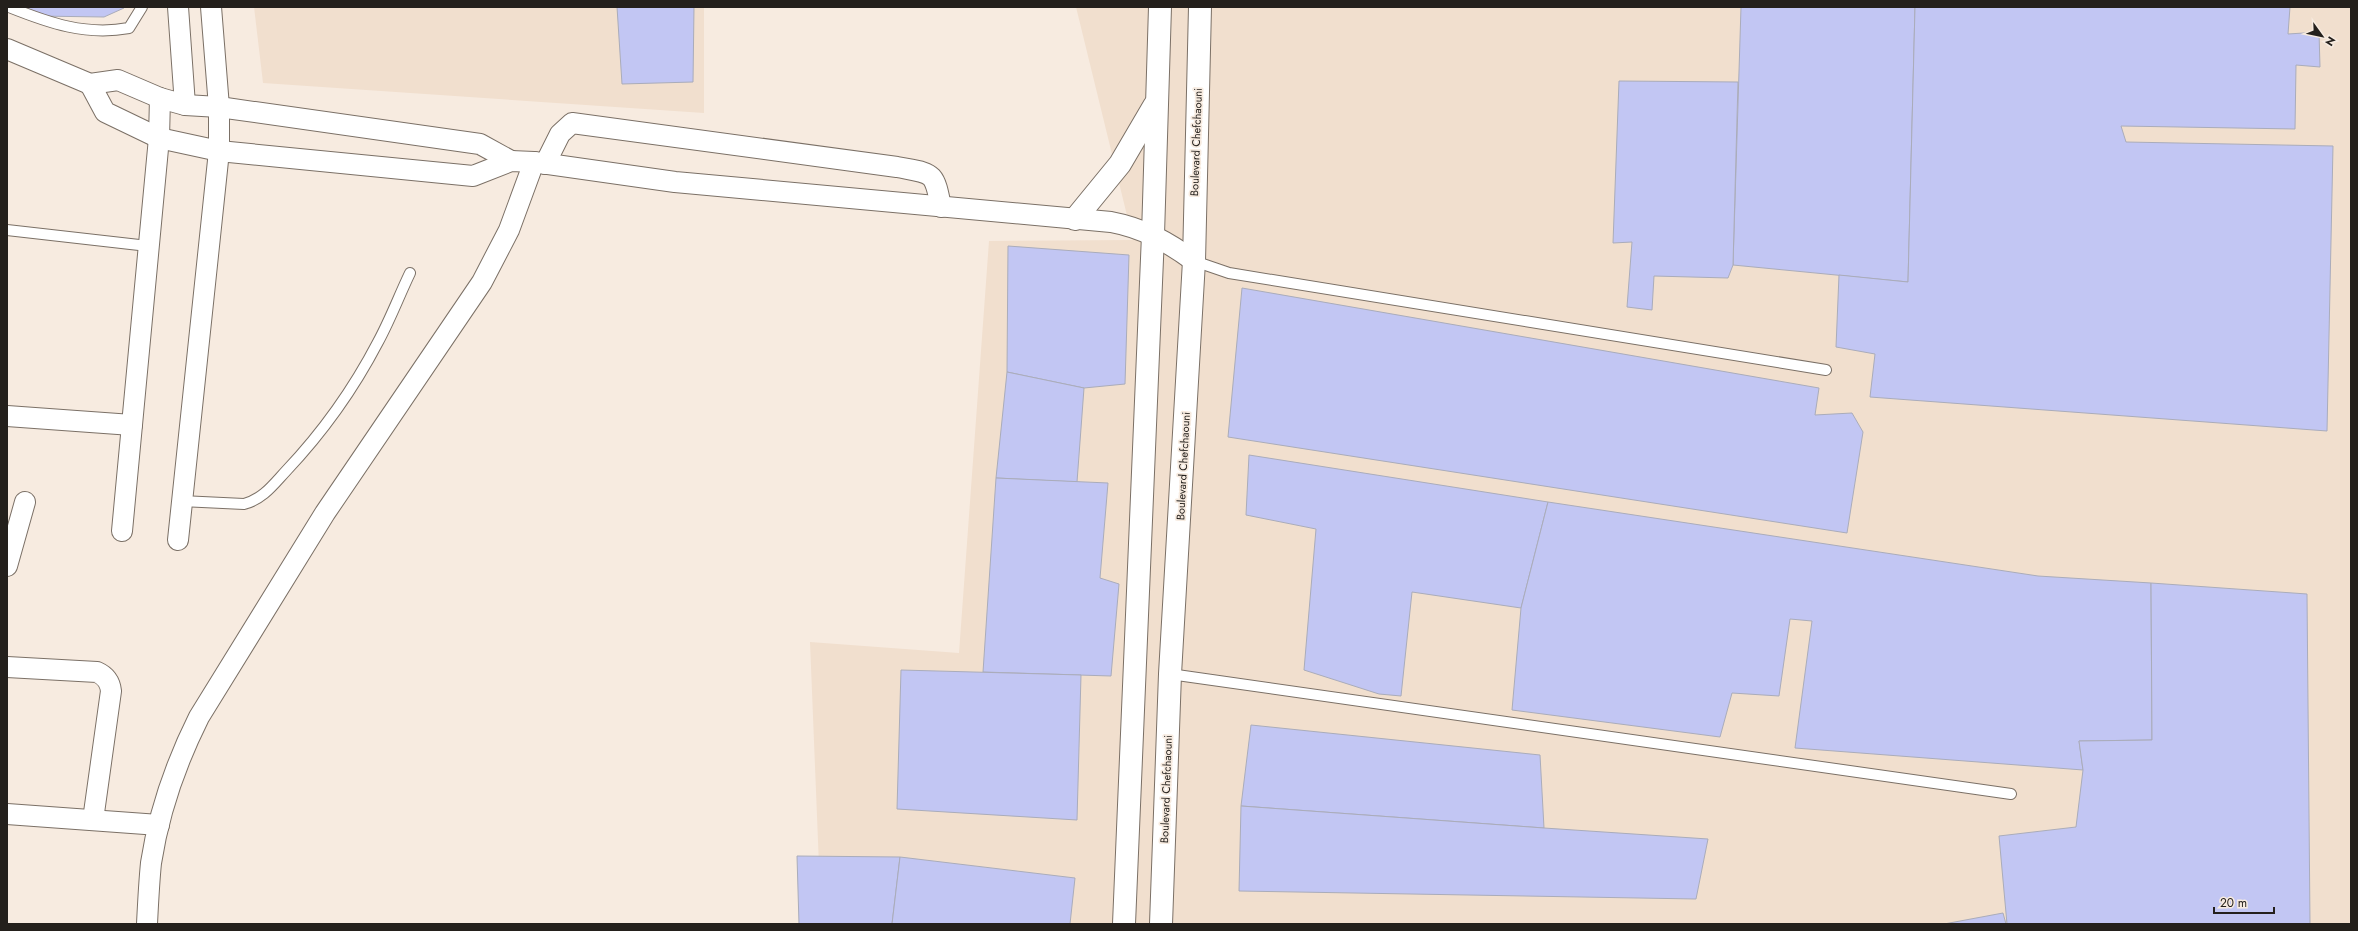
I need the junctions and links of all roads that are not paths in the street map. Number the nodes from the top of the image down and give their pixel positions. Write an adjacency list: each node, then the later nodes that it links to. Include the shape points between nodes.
1 (9, 7): 2 (lane, via 47,23 107,32 130,28)
2 (142, 7)
3 (178, 7): 11 (street)
4 (211, 7): 12 (street)
5 (1160, 7): 10 (street)
6 (1200, 7): 22 (street, Boulevard Chefchaouni)
7 (7, 49): 8 (street)
8 (90, 84): 9 (street, via 118,80); 13 (street, via 105,112)
9 (160, 98): 11 (street); 13 (street)
10 (1156, 101): 18 (street, via 1120,164); 20 (street)
11 (184, 105): 12 (street)
12 (218, 107): 14 (street); 15 (street, via 480,144)
13 (159, 138): 14 (street); 21 (street)
14 (219, 151): 15 (street, via 473,176); 27 (street)
15 (511, 162): 16 (street)
16 (539, 163): 17 (street, via 675,182); 17 (street, via 572,122 928,173 936,181); 37 (street, via 482,282 325,513 199,717 173,776)
17 (941, 207): 18 (street)
18 (1075, 219): 20 (street, via 1128,225)
19 (7, 230): 21 (lane)
20 (1153, 235): 22 (street); 39 (street)
21 (148, 246): 26 (street)
22 (1194, 261): 24 (lane, via 1229,273); 33 (street, Boulevard Chefchaouni)
23 (410, 273): 27 (lane, via 378,342 357,378 314,439 265,494 253,502 244,504)
24 (1826, 370)
25 (7, 416): 26 (street)
26 (132, 425): 29 (street)
27 (181, 501): 30 (street)
28 (25, 502): 31 (street)
29 (122, 532)
30 (178, 540)
31 (7, 566)
32 (7, 667): 36 (street, via 97,672 110,684)
33 (1170, 674): 34 (lane); 40 (street, Boulevard Chefchaouni)
34 (2011, 794)
35 (7, 814): 36 (street)
36 (93, 820): 37 (street)
37 (159, 825): 38 (street, via 151,864)
38 (147, 924)
39 (1124, 924)
40 (1161, 924)

